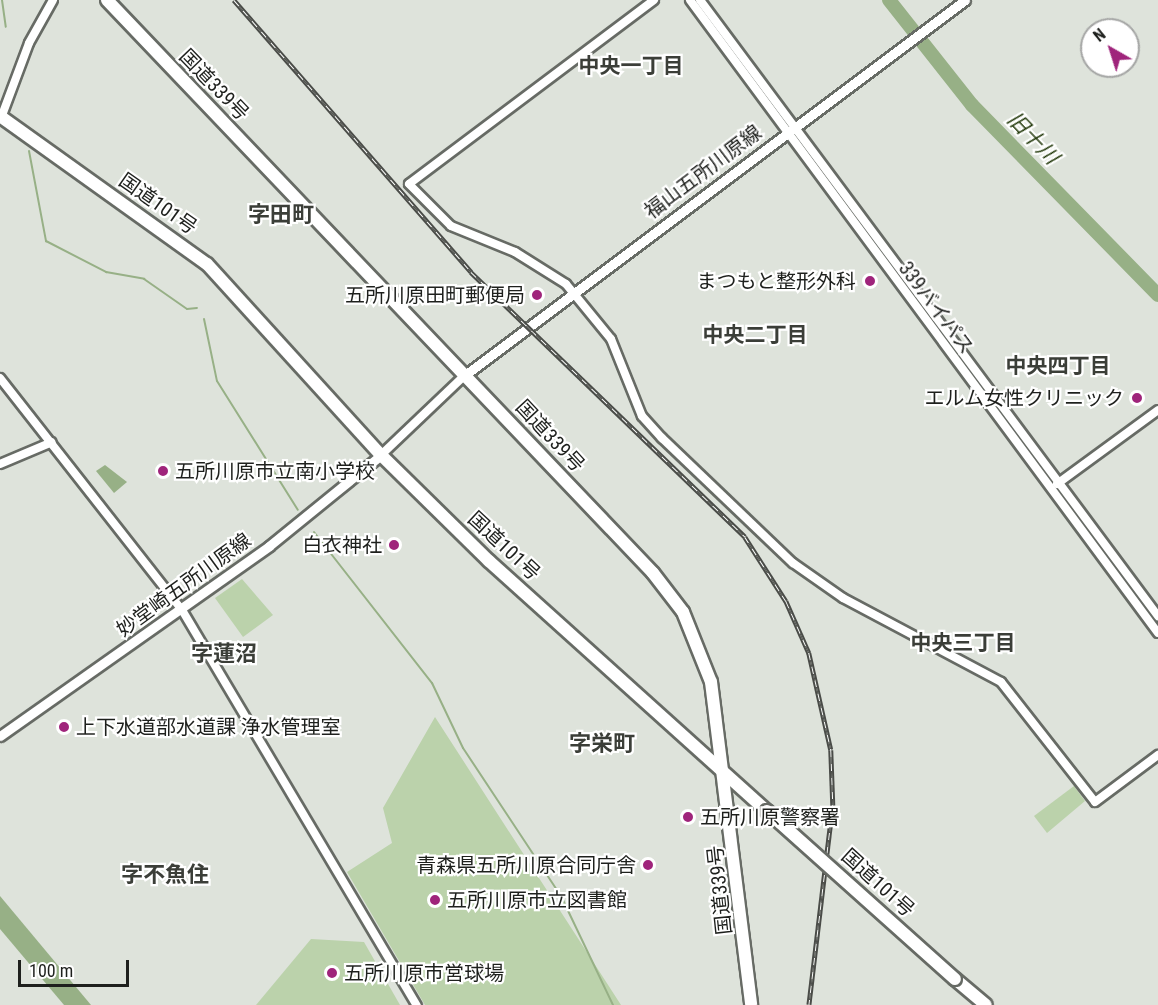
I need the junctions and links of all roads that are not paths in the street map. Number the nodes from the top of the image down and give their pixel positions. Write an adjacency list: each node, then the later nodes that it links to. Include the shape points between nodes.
1 (53, 0): 7 (street, via 33,33)
2 (107, 0): 10 (highway, 国道339号)
3 (654, 0): 9 (street, via 410,180 452,226 543,266)
4 (690, 0): 8 (street, 339バイパス)
5 (700, 0): 8 (street)
6 (965, 0): 8 (main road, 福山五所川原線)
7 (1, 117): 14 (highway, 国道101号, via 207,264)
8 (790, 130): 9 (main road, 福山五所川原線); 16 (street); 17 (street, 339バイパス)
9 (573, 291): 10 (main road, 福山五所川原線); 22 (street, via 611,339 642,416 793,563 843,598 1001,682 1095,802)
10 (465, 375): 14 (street); 23 (highway, 国道339号, via 653,573 683,612 706,663)
11 (0, 378): 13 (street)
12 (1158, 410): 16 (street)
13 (52, 442): 15 (street); 18 (street)
14 (381, 455): 18 (main road, 妙堂崎五所川原線); 23 (highway, 国道101号, via 489,561)
15 (0, 464)
16 (1059, 483): 17 (street); 19 (street)
17 (1051, 489): 20 (street, 339バイパス)
18 (182, 610): 21 (main road, 妙堂崎五所川原線); 24 (street)
19 (1158, 616)
20 (1158, 633)
21 (0, 735)
22 (1158, 755)
23 (726, 772): 25 (highway, 国道339号); 26 (highway, 国道101号, bridge)
24 (417, 1005)
25 (752, 1005)
26 (986, 1005)

